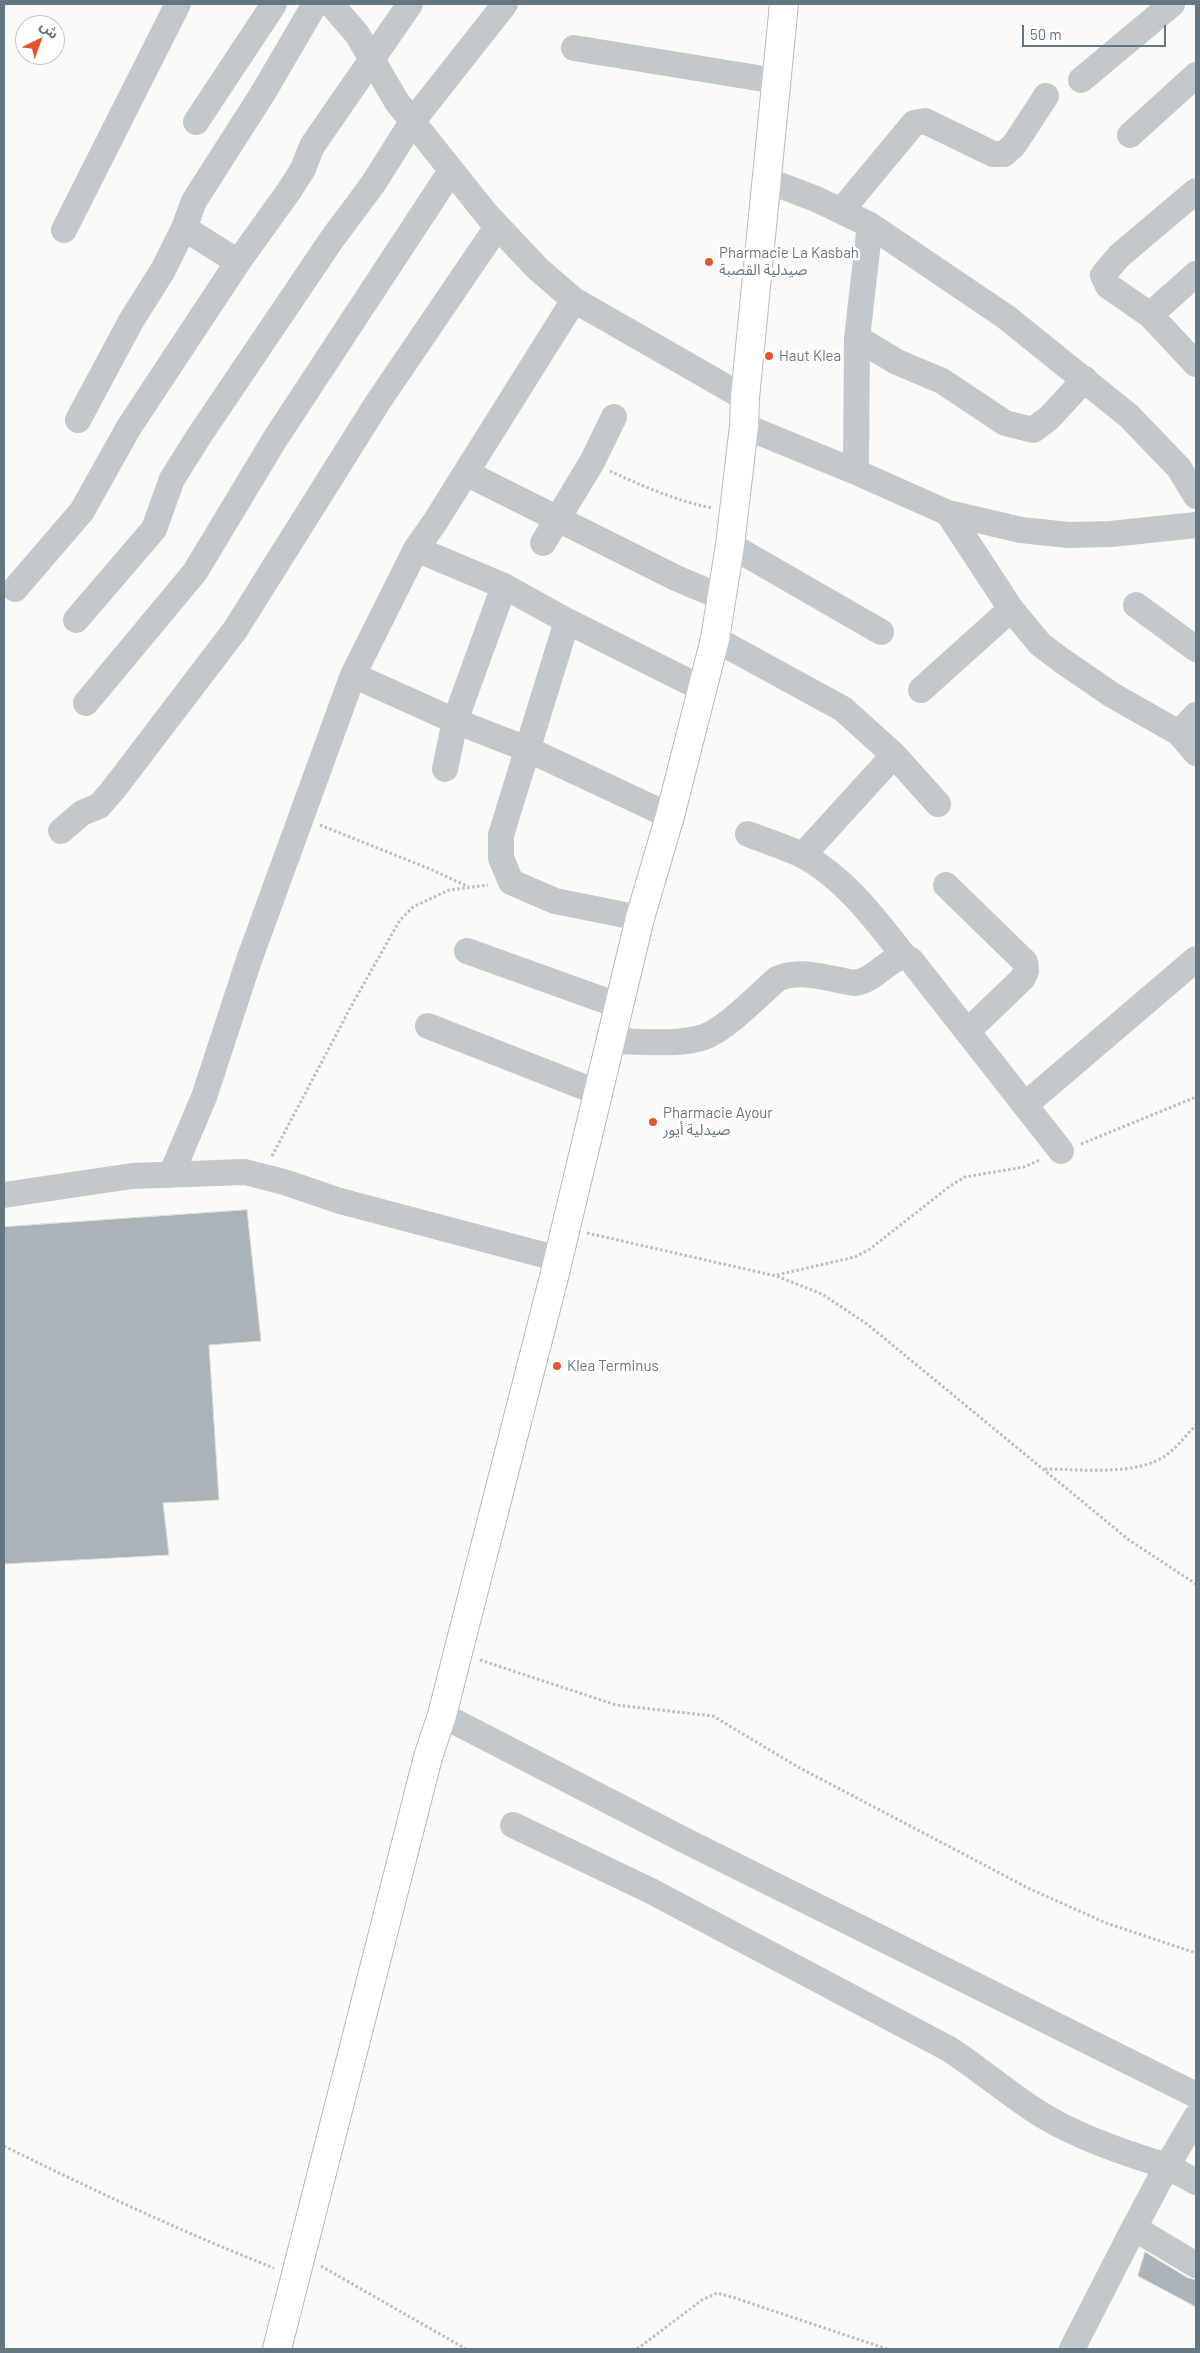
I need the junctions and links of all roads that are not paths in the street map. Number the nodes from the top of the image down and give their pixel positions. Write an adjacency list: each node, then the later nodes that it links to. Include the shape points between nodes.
1 (178, 4): 25 (street)
2 (274, 4): 15 (street)
3 (315, 4): 24 (street, via 263,94 194,201)
4 (332, 4): 10 (street, via 357,34)
5 (410, 4): 10 (street)
6 (505, 4): 16 (street)
7 (784, 4): 13 (main road)
8 (1172, 4): 12 (street)
9 (574, 48): 13 (street)
10 (372, 60): 16 (street); 26 (street, via 312,146 289,191)
11 (1196, 75): 17 (street)
12 (1081, 80)
13 (776, 81): 19 (main road)
14 (1046, 96): 21 (street, via 1014,145 1004,154 993,154 925,121 914,123)
15 (196, 122)
16 (412, 122): 18 (street); 51 (street, via 172,479 154,529)
17 (1130, 135)
18 (451, 171): 23 (street); 59 (street, via 275,439 195,572)
19 (766, 180): 21 (street); 33 (main road)
20 (1196, 191): 29 (street, via 1119,256 1103,275 1108,286)
21 (841, 211): 22 (street)
22 (870, 225): 30 (street); 32 (street, via 1006,317)
23 (497, 227): 28 (street); 68 (street, via 378,402 235,630 113,790 99,806 82,813)
24 (184, 228): 26 (street); 35 (street)
25 (64, 230)
26 (238, 262): 47 (street, via 129,427 82,511)
27 (1196, 274): 29 (street)
28 (574, 300): 33 (street); 38 (street)
29 (1150, 315): 31 (street)
30 (857, 338): 32 (street, via 897,362 942,381 1005,423 1032,430 1049,418); 37 (street)
31 (1194, 358)
32 (1085, 380): 39 (street, via 1151,436 1179,468)
33 (745, 398): 36 (main road)
34 (614, 417): 41 (street, via 592,462)
35 (78, 420)
36 (744, 426): 37 (street); 44 (main road)
37 (856, 472): 40 (street)
38 (466, 473): 41 (street); 45 (street)
39 (1196, 496)
40 (948, 513): 42 (street, via 1021,530 1068,534 1111,534); 50 (street)
41 (558, 518): 43 (street); 48 (street, via 676,578)
42 (1196, 525)
43 (543, 542)
44 (730, 545): 48 (main road); 53 (street)
45 (416, 549): 46 (street); 56 (street)
46 (504, 586): 52 (street); 60 (street)
47 (15, 589)
48 (723, 598): 54 (main road)
49 (1136, 605): 55 (street)
50 (1011, 609): 58 (street); 61 (street, via 1040,644 1112,695)
51 (76, 620)
52 (567, 621): 57 (street); 62 (street)
53 (881, 632)
54 (716, 639): 57 (main road); 64 (street, via 825,698)
55 (1196, 649)
56 (353, 675): 60 (street); 83 (street, via 249,960 204,1098)
57 (701, 688): 67 (main road)
58 (921, 690)
59 (86, 703)
60 (455, 721): 62 (street); 65 (street)
61 (1188, 724): 63 (street)
62 (527, 749): 67 (street); 72 (street, via 502,835 501,858 512,882 555,901)
63 (1196, 753)
64 (894, 755): 66 (street); 70 (street)
65 (445, 769)
66 (938, 804)
67 (670, 816): 72 (main road)
68 (61, 831)
69 (748, 834): 70 (street)
70 (803, 855): 74 (street, via 836,878)
71 (946, 885): 78 (street, via 1025,962 1023,978)
72 (640, 918): 76 (main road)
73 (467, 951): 76 (street)
74 (904, 956): 78 (street, via 911,960); 79 (street, via 893,958 862,982 787,974 722,1027 705,1036 676,1041)
75 (1196, 959): 81 (street)
76 (620, 1006): 79 (main road)
77 (428, 1026): 80 (street)
78 (968, 1031): 81 (street)
79 (612, 1041): 80 (main road)
80 (599, 1093): 85 (main road)
81 (1025, 1104): 82 (street)
82 (1061, 1151)
83 (171, 1176): 84 (street, via 132,1176); 85 (street, via 245,1172 340,1201)
84 (4, 1195)
85 (559, 1259): 86 (main road)
86 (442, 1715): 88 (street); 94 (main road)
87 (513, 1825): 90 (street, via 651,1891 949,2049 1069,2130)
88 (1196, 2095)
89 (1196, 2117): 90 (street)
90 (1167, 2166): 91 (street); 92 (street)
91 (1196, 2182)
92 (1134, 2228): 93 (street); 95 (street)
93 (1196, 2265)
94 (277, 2349)
95 (1072, 2349)

